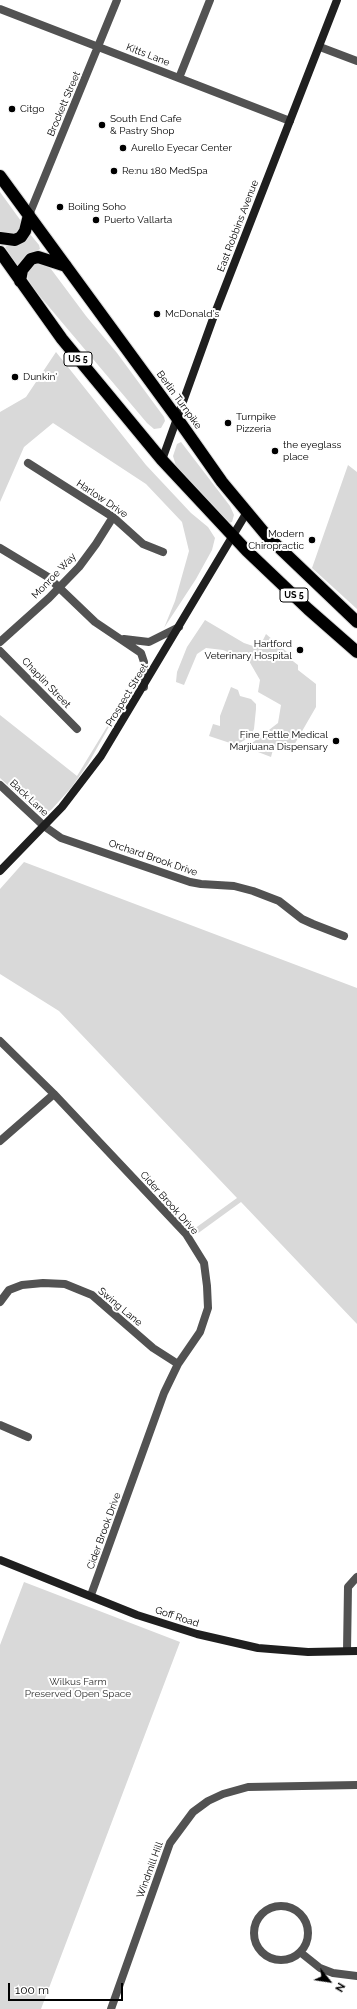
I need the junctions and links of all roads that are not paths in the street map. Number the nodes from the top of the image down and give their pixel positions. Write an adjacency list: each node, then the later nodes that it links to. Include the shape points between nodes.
1 (118, 0): 5 (street, Brockett Street)
2 (210, 0): 8 (street)
3 (337, 0): 6 (main road, East Robbins Avenue)
4 (0, 10): 5 (street, Kitts Lane)
5 (99, 47): 8 (street, Kitts Lane); 11 (street, Brockett Street)
6 (320, 47): 7 (street); 9 (main road, East Robbins Avenue)
7 (357, 61)
8 (179, 78): 9 (street, Kitts Lane)
9 (290, 121): 16 (main road, East Robbins Avenue)
10 (0, 176): 11 (highway, Berlin Turnpike / US 5)
11 (29, 215): 12 (highway, via 25,232 21,236 15,240); 14 (highway, Berlin Turnpike / US 5)
12 (0, 238)
13 (0, 252): 15 (highway, US 5)
14 (66, 266): 15 (highway, via 38,257 31,259 22,270); 16 (highway, Berlin Turnpike / US 5)
15 (20, 281): 17 (highway, US 5, via 74,354)
16 (177, 418): 17 (main road, East Robbins Avenue); 19 (highway, Berlin Turnpike / US 5, via 222,482)
17 (162, 460): 21 (highway, US 5)
18 (28, 463): 20 (street, Harlow Drive)
19 (247, 512): 21 (main road, Prospect Street); 25 (highway, Berlin Turnpike / US 5, via 284,553)
20 (113, 517): 23 (street, Harlow Drive, via 143,544); 24 (street, Monroe Way, via 88,555)
21 (233, 535): 26 (main road, Prospect Street); 30 (highway, US 5)
22 (0, 548): 24 (street)
23 (163, 552)
24 (60, 587): 27 (street, via 95,622); 28 (street, Monroe Way)
25 (357, 622)
26 (179, 627): 27 (street, via 149,642); 31 (main road, Prospect Street)
27 (118, 637): 31 (street, via 141,653 144,662)
28 (0, 642)
29 (0, 651): 32 (street, Chaplin Street)
30 (357, 652)
31 (144, 686): 34 (main road, Prospect Street, via 94,768)
32 (77, 729)
33 (0, 785): 34 (street, Back Lane)
34 (44, 826): 35 (main road, Prospect Street); 36 (street, Orchard Brook Drive, via 60,838 190,882 234,886 253,891 279,901 302,919)
35 (0, 871)
36 (344, 936)
37 (0, 1041): 38 (street, Cider Brook Drive)
38 (54, 1094): 39 (street); 41 (street, Cider Brook Drive, via 186,1234 204,1263 208,1308 200,1332)
39 (0, 1141)
40 (0, 1302): 41 (street, Swing Lane, via 10,1290 22,1285 65,1284 92,1295 153,1348)
41 (178, 1364): 46 (street, Cider Brook Drive, via 164,1393)
42 (0, 1425): 43 (street)
43 (28, 1437)
44 (0, 1560): 46 (main road, Goff Road)
45 (357, 1577): 47 (street, via 348,1587)
46 (91, 1595): 47 (main road, Goff Road, via 137,1615 197,1634 258,1648 308,1652)
47 (347, 1651): 48 (main road, Goff Road)
48 (357, 1651)
49 (357, 1785): 52 (street, Windmill Hill, via 248,1787 223,1794 193,1812 170,1842)
50 (300, 1952): 50 (street, via 290,1958 278,1959 267,1955 258,1947 254,1935 256,1923 262,1913 273,1907 285,1906 296,1910 304,1918 308,1930 307,1942); 51 (street, via 320,1968 333,1973)
51 (357, 1976)
52 (111, 2009)

